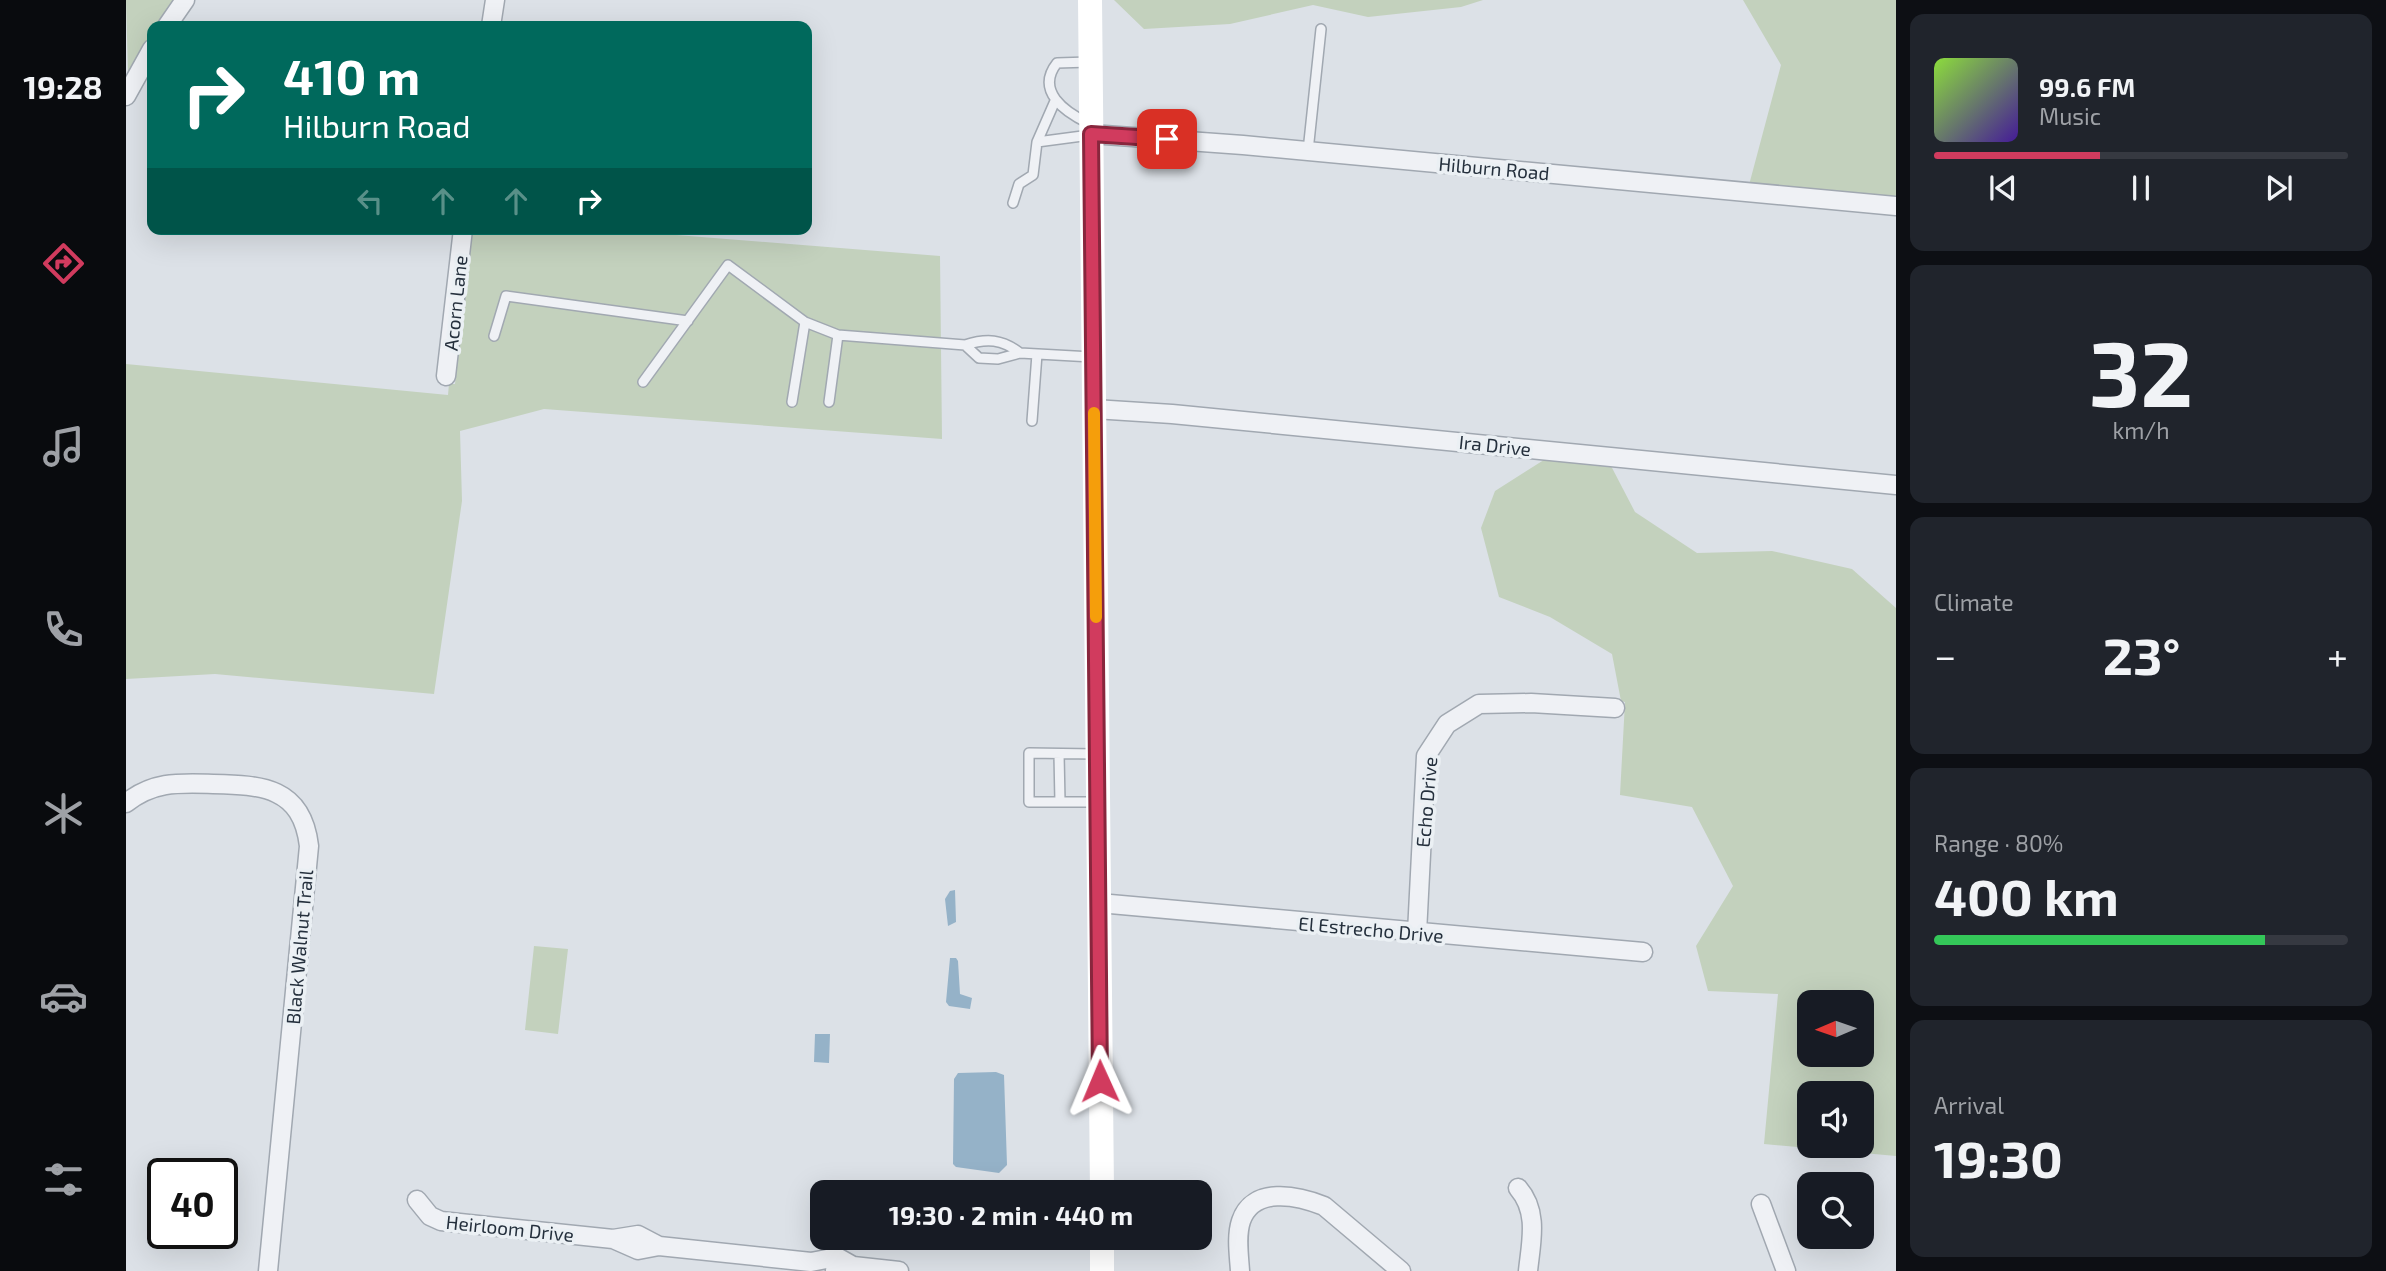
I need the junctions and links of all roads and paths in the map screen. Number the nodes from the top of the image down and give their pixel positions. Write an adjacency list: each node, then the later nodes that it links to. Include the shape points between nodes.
1 (184, 0): 4 (street)
2 (495, 0): 5 (street)
3 (1090, 0): 8 (street)
4 (170, 21)
5 (492, 21)
6 (1321, 29): 13 (lane)
7 (147, 58): 9 (street)
8 (1091, 62): 10 (lane, via 1054,66); 11 (street)
9 (126, 96)
10 (1055, 101): 11 (lane); 12 (lane)
11 (1091, 129): 12 (lane); 13 (street, Hilburn Road); 24 (street)
12 (1037, 142): 14 (lane, via 1033,175 1019,184)
13 (1308, 151): 15 (street, Hilburn Road)
14 (1013, 203)
15 (1896, 206)
16 (462, 235): 25 (street, Acorn Lane)
17 (688, 321): 18 (lane, via 728,265); 20 (lane, via 506,296); 26 (lane)
18 (805, 321): 19 (lane); 27 (lane)
19 (838, 335): 21 (lane); 28 (lane)
20 (494, 336)
21 (965, 345): 22 (lane, via 984,339 1007,343); 22 (lane, via 979,358)
22 (1020, 353): 23 (lane)
23 (1037, 354): 24 (lane); 30 (lane)
24 (1093, 357): 29 (street)
25 (446, 376)
26 (643, 382)
27 (792, 402)
28 (830, 402)
29 (1094, 409): 31 (street, Ira Drive); 34 (street)
30 (1032, 421)
31 (1896, 485)
32 (1615, 708): 39 (street, Echo Drive, via 1479,704 1447,724 1426,756)
33 (1059, 754): 34 (lane); 35 (lane, via 1055,777); 35 (lane, via 1028,753 1034,777 1029,802)
34 (1097, 754): 36 (street)
35 (1060, 802): 36 (lane)
36 (1098, 802): 38 (street)
37 (126, 803): 47 (street, Black Walnut Trail, via 154,786 170,783 255,785 284,797 295,807 308,833)
38 (1099, 903): 39 (street, El Estrecho Drive); 41 (street)
39 (1417, 933): 40 (street, El Estrecho Drive)
40 (1643, 952)
41 (1102, 1180)
42 (1518, 1188): 52 (street, via 1533,1219)
43 (417, 1200): 46 (street, Heirloom Drive, via 441,1221 613,1239 638,1235 659,1246 811,1262 837,1257)
44 (1761, 1204): 53 (street)
45 (1102, 1250): 49 (street)
46 (840, 1269): 48 (street, Heirloom Drive)
47 (268, 1271)
48 (900, 1271)
49 (1102, 1271)
50 (1240, 1271): 51 (street, via 1239,1232 1245,1212 1254,1203 1275,1196 1324,1206)
51 (1401, 1271)
52 (1528, 1271)
53 (1786, 1271)

